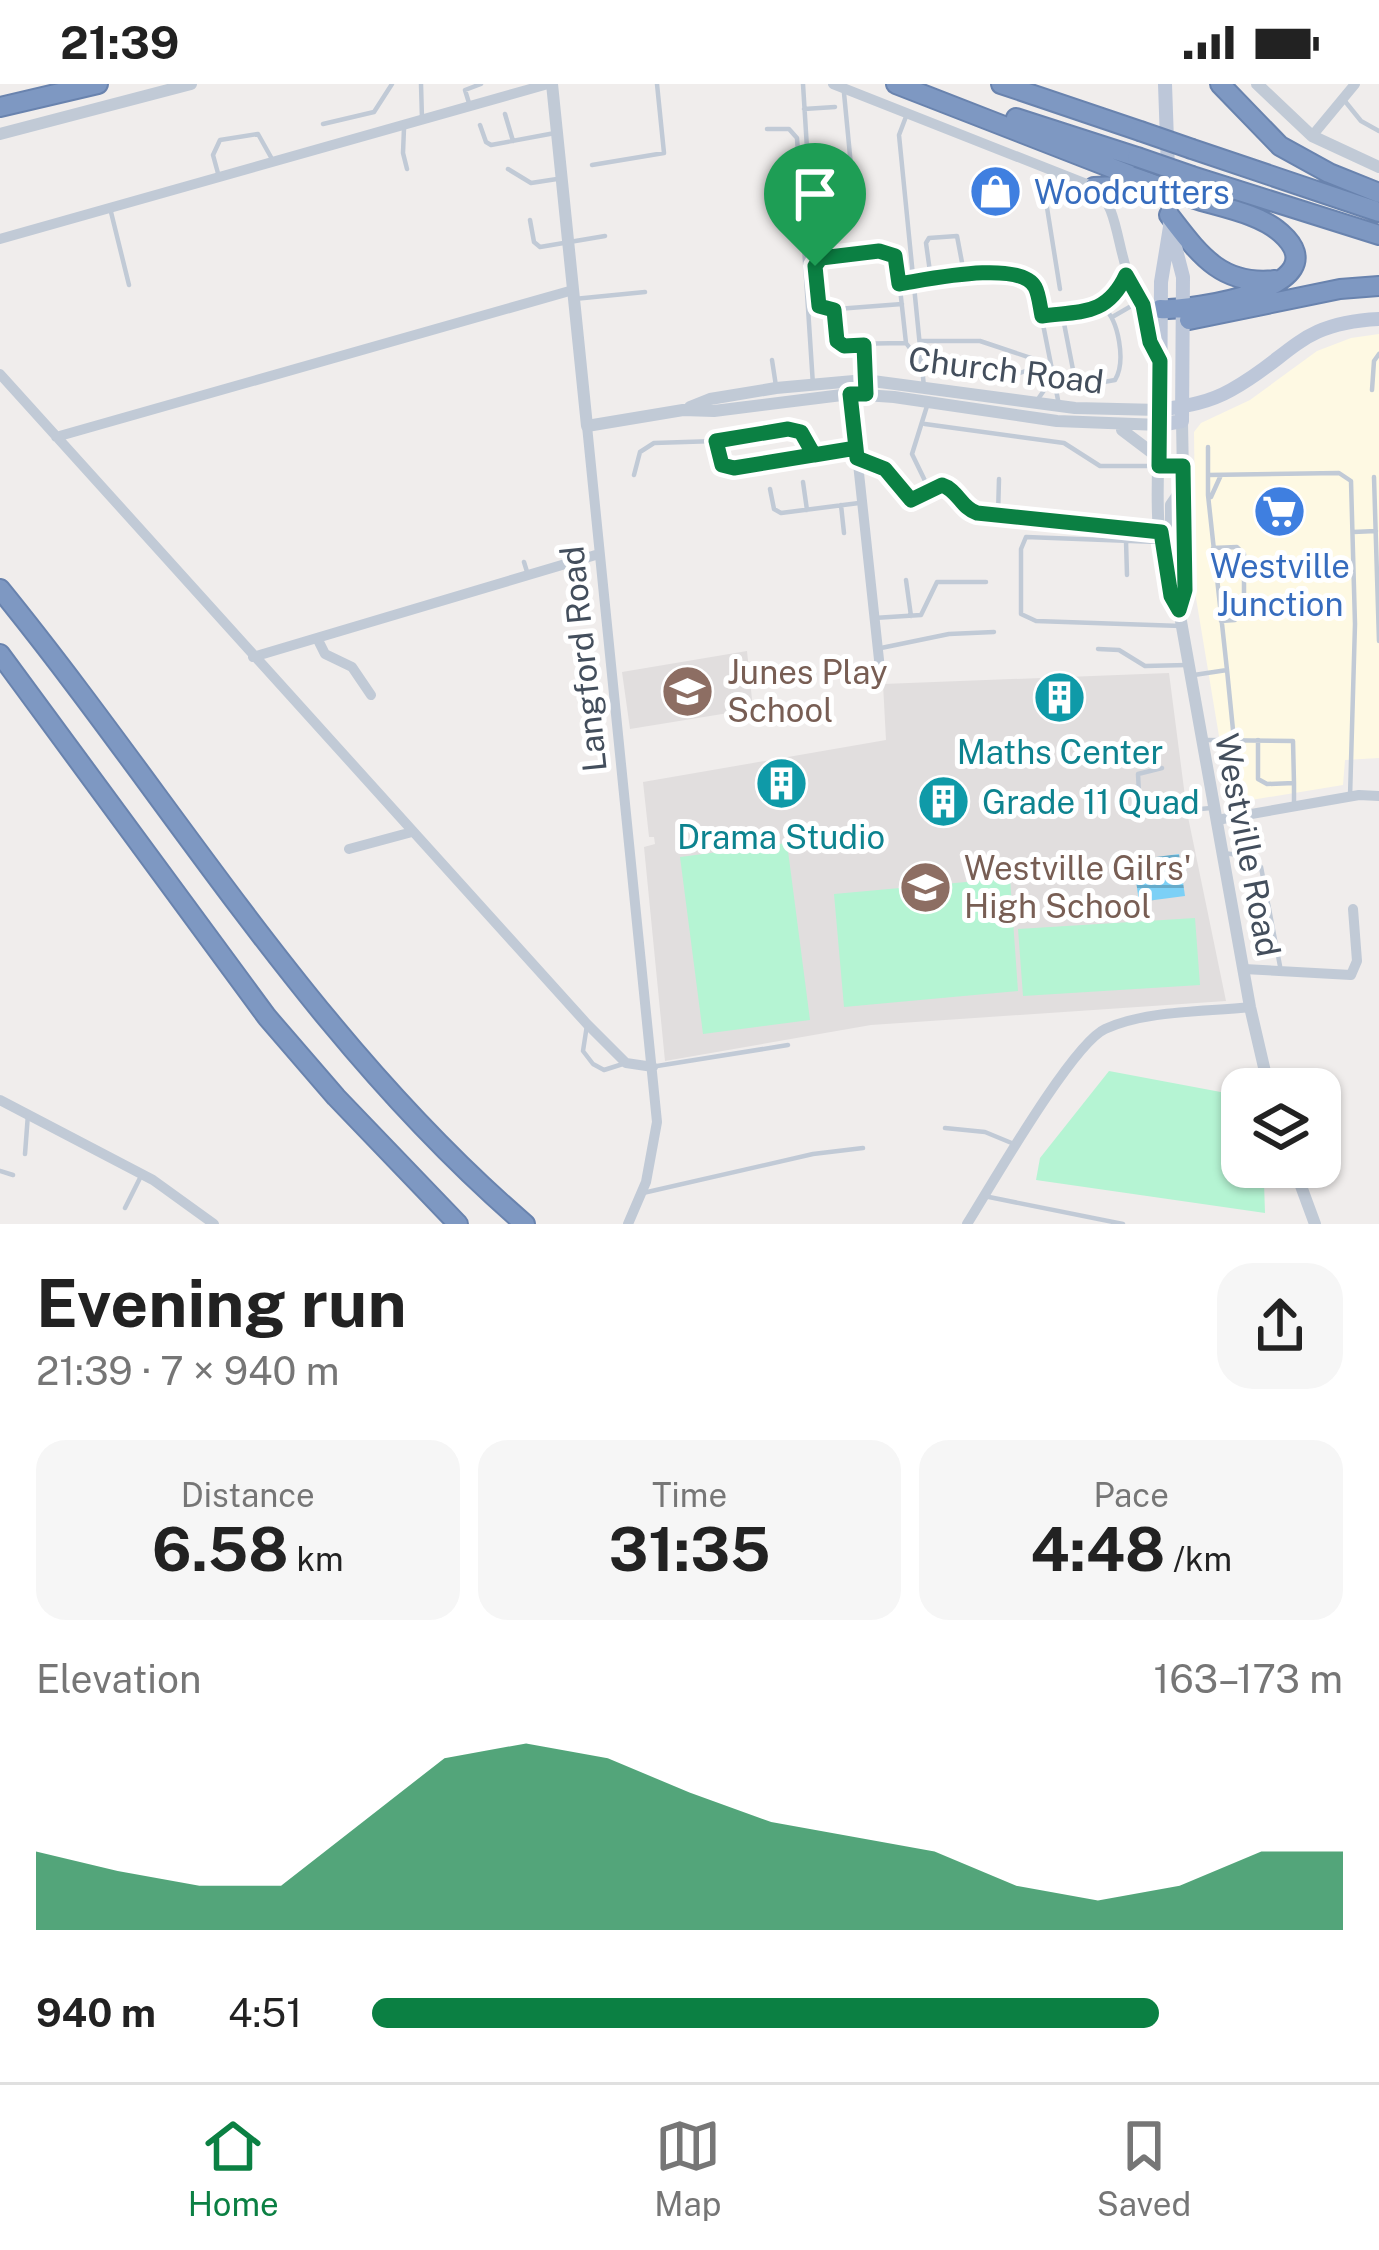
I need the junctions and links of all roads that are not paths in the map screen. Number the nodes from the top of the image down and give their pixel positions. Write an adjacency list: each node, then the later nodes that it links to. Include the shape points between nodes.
1 (98, 84): 19 (highway)
2 (191, 84): 31 (street)
3 (392, 84): 25 (lane, via 374,112)
4 (421, 84): 24 (lane)
5 (481, 84): 18 (lane, via 465,90)
6 (550, 84): 18 (street); 30 (street, Langford Road)
7 (657, 84): 35 (lane, via 664,153)
8 (803, 84): 21 (lane)
9 (896, 84): 42 (highway)
10 (911, 84): 49 (highway, bridge)
11 (1001, 84): 46 (highway, bridge)
12 (1165, 84): 48 (main road, Westville Road)
13 (1220, 84): 44 (highway, via 1280,146)
14 (1257, 84): 32 (street)
15 (1355, 84): 17 (street)
16 (838, 86): 21 (lane, via 852,200 812,201); 22 (street)
17 (1343, 98): 29 (lane); 32 (street)
18 (470, 105): 24 (street)
19 (0, 107)
20 (835, 107): 21 (lane)
21 (804, 109)
22 (908, 112): 39 (street); 57 (lane, via 899,135)
23 (505, 114): 33 (lane)
24 (422, 119): 26 (street)
25 (323, 124)
26 (404, 124): 34 (street); 37 (lane)
27 (480, 125): 33 (lane, via 489,145)
28 (767, 128): 85 (lane, via 789,128 797,138)
29 (1379, 131)
30 (558, 132): 33 (lane); 41 (street, Langford Road)
31 (0, 134)
32 (1312, 136): 36 (street)
33 (513, 141)
34 (273, 162): 40 (street); 40 (lane, via 258,134 220,140 213,155)
35 (592, 165)
36 (1379, 167)
37 (407, 169)
38 (508, 169): 41 (lane, via 531,183)
39 (1058, 172): 43 (street); 61 (lane, via 1045,194)
40 (220, 177): 45 (street)
41 (562, 178): 52 (street, Langford Road)
42 (1158, 186): 43 (highway); 56 (highway, bridge, via 1285,236 1293,257)
43 (1094, 187): 54 (street, via 1110,206)
44 (1379, 193)
45 (110, 208): 51 (street); 59 (lane)
46 (1379, 212)
47 (530, 220): 52 (lane, via 536,246)
48 (1170, 221): 56 (highway, via 1223,274); 66 (main road, Westville Road); 69 (main road, Westville Road)
49 (1379, 235)
50 (605, 236): 52 (lane)
51 (0, 239)
52 (570, 242): 63 (street, Langford Road)
53 (964, 274): 55 (lane); 55 (lane, via 957,236 932,238); 70 (lane, via 1029,280)
54 (1126, 275): 65 (lane); 66 (street)
55 (931, 279): 57 (lane)
56 (1283, 279): 69 (highway)
57 (913, 282): 58 (lane); 73 (lane)
58 (899, 284): 64 (lane); 67 (lane, via 892,253 818,259 819,306)
59 (130, 285)
60 (1379, 286): 69 (highway)
61 (1060, 289)
62 (641, 292): 63 (lane)
63 (574, 294): 95 (street, Langford Road); 96 (street)
64 (902, 304): 67 (lane); 74 (lane)
65 (1103, 307): 68 (lane); 71 (lane)
66 (1151, 308): 69 (highway); 71 (lane); 92 (main road, Westville Road)
67 (834, 310): 75 (lane, via 838,343)
68 (1062, 313): 70 (lane); 71 (lane, via 1071,371 1087,386 1120,375)
69 (1184, 315): 91 (main road, Westville Road)
70 (1042, 316): 80 (lane)
71 (1113, 317)
72 (1379, 319): 91 (main road, Church Road, via 1315,332)
73 (919, 341): 78 (lane, via 980,341); 79 (lane)
74 (906, 343): 75 (lane); 79 (lane)
75 (864, 345): 84 (lane)
76 (1379, 354): 86 (lane)
77 (772, 359): 88 (lane)
78 (1031, 360): 79 (lane, via 1020,373); 80 (lane)
79 (922, 364): 87 (lane)
80 (1049, 364): 82 (lane)
81 (0, 374): 96 (street)
82 (1052, 379): 89 (lane); 90 (lane)
83 (850, 387): 84 (street, Church Road); 85 (street, Church Road); 99 (street)
84 (865, 387): 87 (street, Church Road)
85 (814, 390): 88 (street, Church Road)
86 (1372, 390)
87 (926, 394): 89 (street, Church Road); 93 (lane); 94 (street, Church Road)
88 (777, 396): 95 (street, Church Road, via 710,399)
89 (1035, 402): 90 (street, Church Road)
90 (1060, 406): 92 (street, Church Road)
91 (1182, 414): 92 (main road, Church Road); 102 (street, Westville Road)
92 (1160, 417): 94 (street, Church Road); 101 (street, Westville Road)
93 (925, 424): 101 (lane, via 1064,442 1100,466); 111 (lane, via 912,454)
94 (1110, 425): 101 (street)
95 (587, 426): 123 (street, Langford Road)
96 (56, 437): 141 (street)
97 (716, 441): 100 (lane, via 795,429); 100 (lane, via 728,468); 105 (lane, via 647,445)
98 (1208, 447): 103 (lane)
99 (857, 453): 100 (lane); 111 (lane, via 885,469 911,500); 112 (street)
100 (814, 455)
101 (1159, 462): 102 (lane); 120 (street, Westville Road)
102 (1183, 466): 109 (street, Westville Road)
103 (1208, 475): 104 (lane); 113 (lane)
104 (1222, 475): 113 (lane); 117 (lane, via 1339,473 1351,481)
105 (634, 476)
106 (1374, 477): 118 (lane)
107 (999, 479): 116 (lane)
108 (803, 482): 115 (lane)
109 (1183, 488): 120 (street); 130 (street, Westville Road)
110 (770, 489): 115 (lane, via 775,511)
111 (928, 489): 116 (lane, via 945,486 969,511)
112 (862, 502): 114 (lane); 132 (street)
113 (1209, 502): 122 (lane)
114 (841, 505): 115 (lane); 119 (lane)
115 (807, 510)
116 (998, 515): 120 (lane)
117 (1354, 532): 118 (lane); 152 (lane)
118 (1376, 532): 137 (lane)
119 (844, 533)
120 (1162, 537): 121 (lane); 130 (street, Westville Road)
121 (1126, 541): 126 (lane); 134 (lane, via 1026,537 1021,614)
122 (1213, 548): 133 (lane); 133 (lane, via 1244,554 1244,611)
123 (599, 554): 125 (street); 167 (street, Langford Road)
124 (524, 562): 125 (lane)
125 (528, 575): 136 (street)
126 (1127, 575)
127 (906, 580): 131 (lane)
128 (986, 582): 131 (lane, via 934,583 923,612)
129 (0, 590): 184 (highway, via 263,941 467,1172)
130 (1179, 610): 134 (street, Westville Road)
131 (911, 616): 132 (lane)
132 (874, 618): 138 (street)
133 (1221, 621): 144 (lane)
134 (1181, 626): 143 (street, Westville Road)
135 (994, 632): 138 (lane)
136 (317, 638): 141 (street); 145 (street)
137 (1379, 641)
138 (878, 648): 142 (street)
139 (1097, 649): 143 (lane)
140 (0, 654): 183 (highway, via 267,1017)
141 (254, 657): 157 (street)
142 (880, 668)
143 (1188, 670): 144 (lane); 146 (street, Westville Road)
144 (1227, 670): 147 (lane)
145 (371, 695)
146 (1200, 740): 147 (lane); 156 (street, Westville Road)
147 (1234, 740): 148 (lane)
148 (1258, 740): 150 (lane, via 1259,781); 150 (lane, via 1293,741)
149 (1162, 768): 151 (lane, via 1138,774)
150 (1294, 783): 154 (lane)
151 (1139, 793)
152 (1350, 796): 153 (street); 154 (street)
153 (1379, 796)
154 (1294, 807): 156 (street)
155 (1169, 812): 156 (lane)
156 (1215, 813): 159 (street, Westville Road)
157 (412, 832): 158 (street); 164 (street)
158 (350, 849)
159 (1223, 853): 161 (street, Westville Road); 162 (lane, via 1261,867)
160 (1353, 909): 162 (street, via 1351,975)
161 (1244, 969): 162 (street); 163 (street, Westville Road)
162 (1281, 969)
163 (1250, 1006): 168 (street, Westville Road); 172 (street, via 1094,1034)
164 (587, 1024): 166 (street); 166 (lane, via 582,1045 592,1064 604,1070)
165 (788, 1045): 167 (lane)
166 (626, 1063): 167 (street)
167 (653, 1066): 179 (street, Langford Road, via 656,1142)
168 (1264, 1068)
169 (0, 1100): 170 (street)
170 (28, 1114): 174 (lane); 177 (street)
171 (945, 1128): 172 (lane)
172 (1017, 1146): 180 (street)
173 (862, 1148): 179 (lane)
174 (25, 1154)
175 (0, 1171): 176 (lane)
176 (14, 1174)
177 (142, 1174): 181 (lane); 182 (street)
178 (1302, 1188): 188 (street)
179 (643, 1193): 185 (street, Langford Road)
180 (985, 1196): 186 (street); 187 (lane)
181 (125, 1208)
182 (214, 1224)
183 (458, 1224)
184 (525, 1224)
185 (628, 1224)
186 (967, 1224)
187 (1124, 1224)
188 (1315, 1224)

